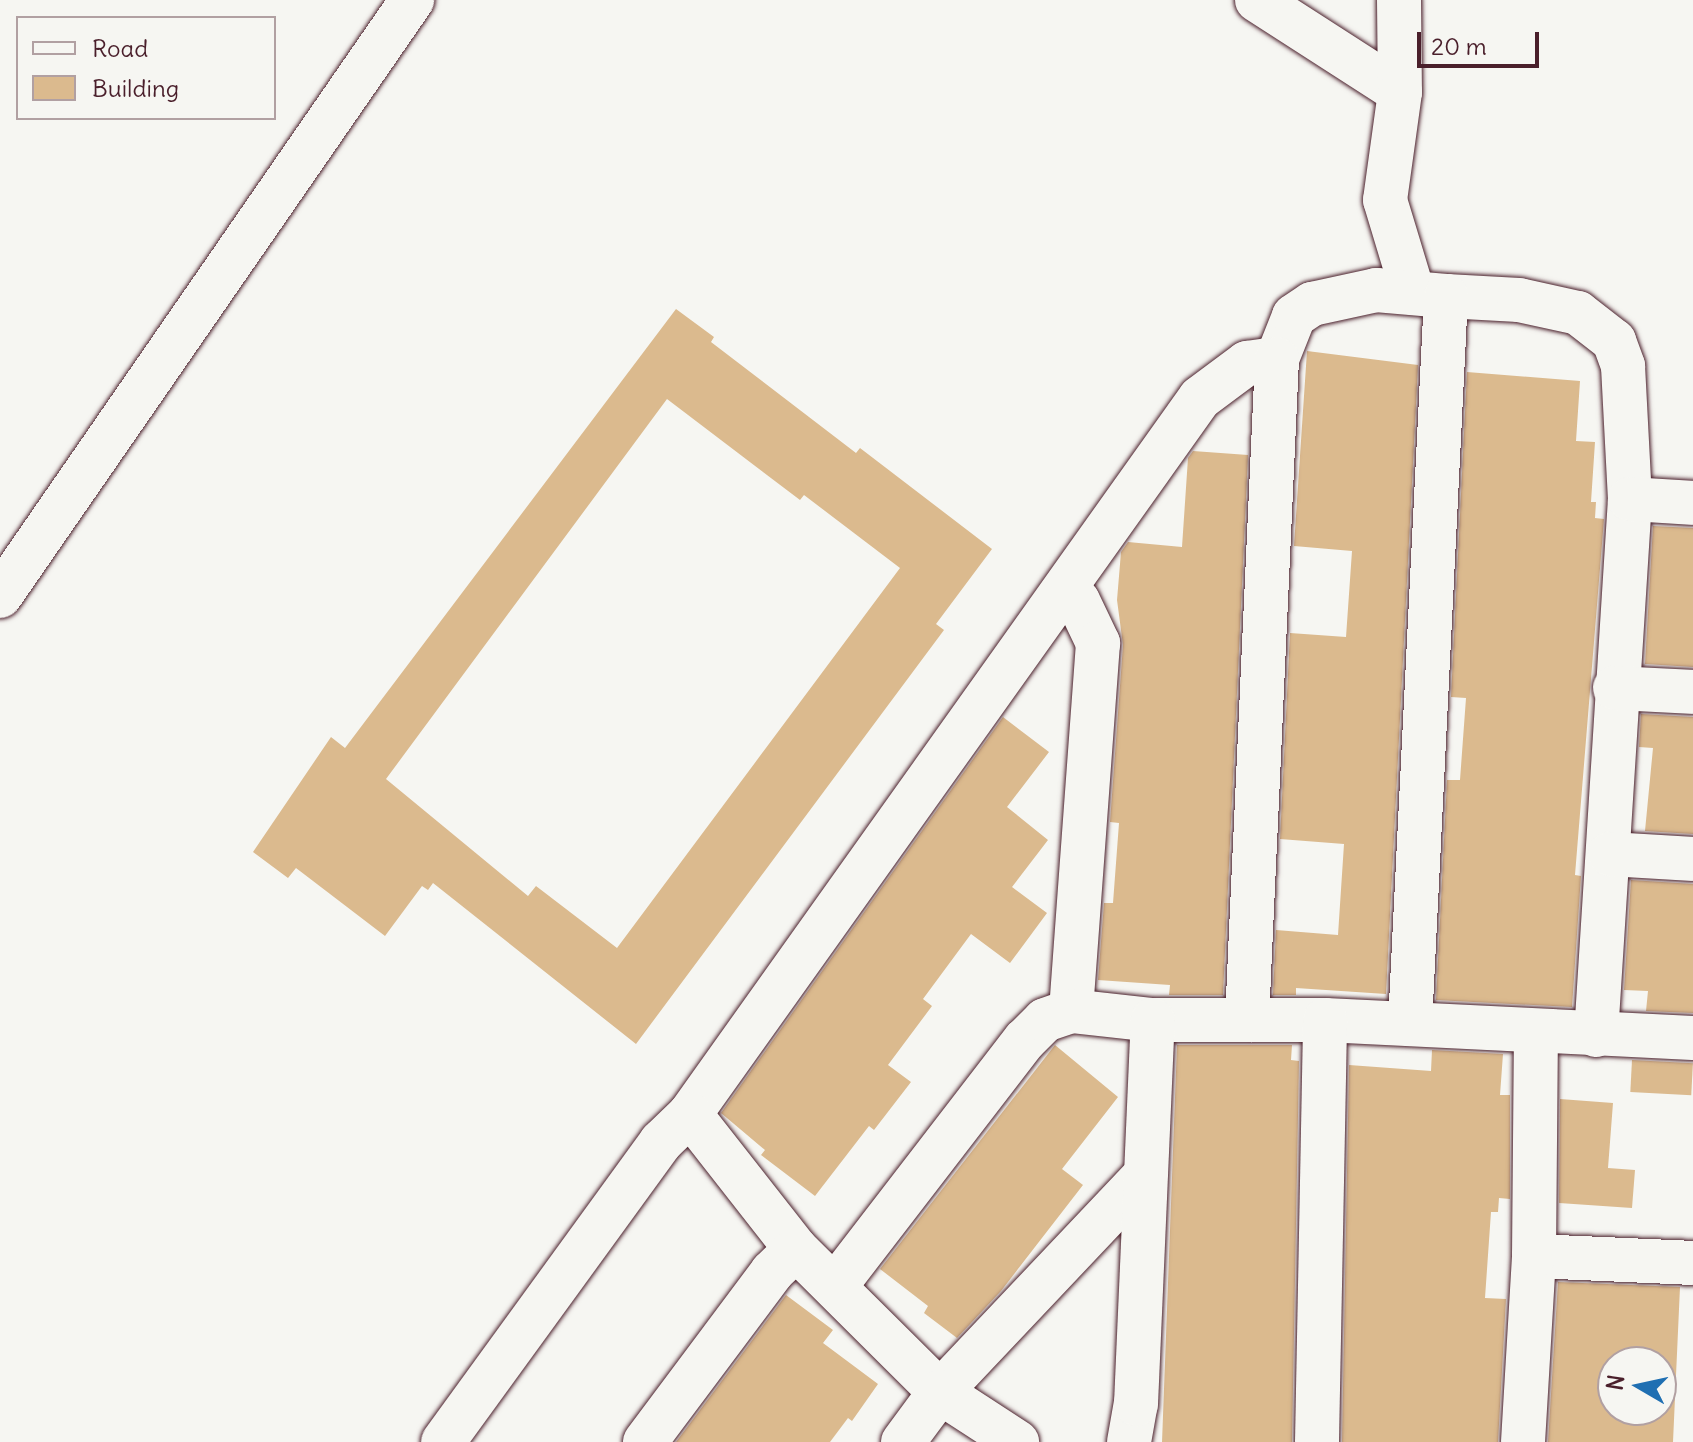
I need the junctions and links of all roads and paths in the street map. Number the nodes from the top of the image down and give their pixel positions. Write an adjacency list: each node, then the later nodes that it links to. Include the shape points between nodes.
1 (412, 0): 10 (street)
2 (1257, 0): 4 (street)
3 (1399, 0): 4 (street)
4 (1400, 92): 5 (street, via 1385,200)
5 (1430, 294): 6 (street, via 1376,290 1312,304 1294,316); 7 (street, via 1519,300 1578,313 1614,341 1625,380); 19 (street)
6 (1277, 359): 9 (street, via 1247,363 1200,398); 17 (street)
7 (1630, 499): 8 (street); 11 (street)
8 (1693, 503)
9 (1061, 594): 15 (street, via 1078,601 1091,618 1098,643); 23 (street)
10 (0, 596)
11 (1615, 688): 12 (street); 13 (street)
12 (1693, 692)
13 (1610, 854): 14 (street); 21 (street)
14 (1693, 859)
15 (1071, 1011): 16 (street); 28 (street, via 1045,1020 1025,1040)
16 (1153, 1020): 17 (street); 24 (street)
17 (1247, 1020): 18 (street)
18 (1325, 1020): 19 (street); 35 (street)
19 (1410, 1024): 20 (street)
20 (1536, 1032): 21 (street); 26 (street)
21 (1596, 1035): 22 (street)
22 (1693, 1038)
23 (690, 1114): 25 (street); 30 (street, via 665,1136)
24 (1145, 1175): 29 (street); 34 (street, via 1136,1404)
25 (796, 1249): 28 (street); 31 (street, via 772,1272)
26 (1534, 1256): 27 (street); 36 (street)
27 (1693, 1263)
28 (836, 1285): 29 (street)
29 (940, 1392): 32 (street); 33 (street)
30 (443, 1442)
31 (645, 1442)
32 (903, 1442)
33 (1017, 1442)
34 (1129, 1442)
35 (1317, 1442)
36 (1523, 1442)

